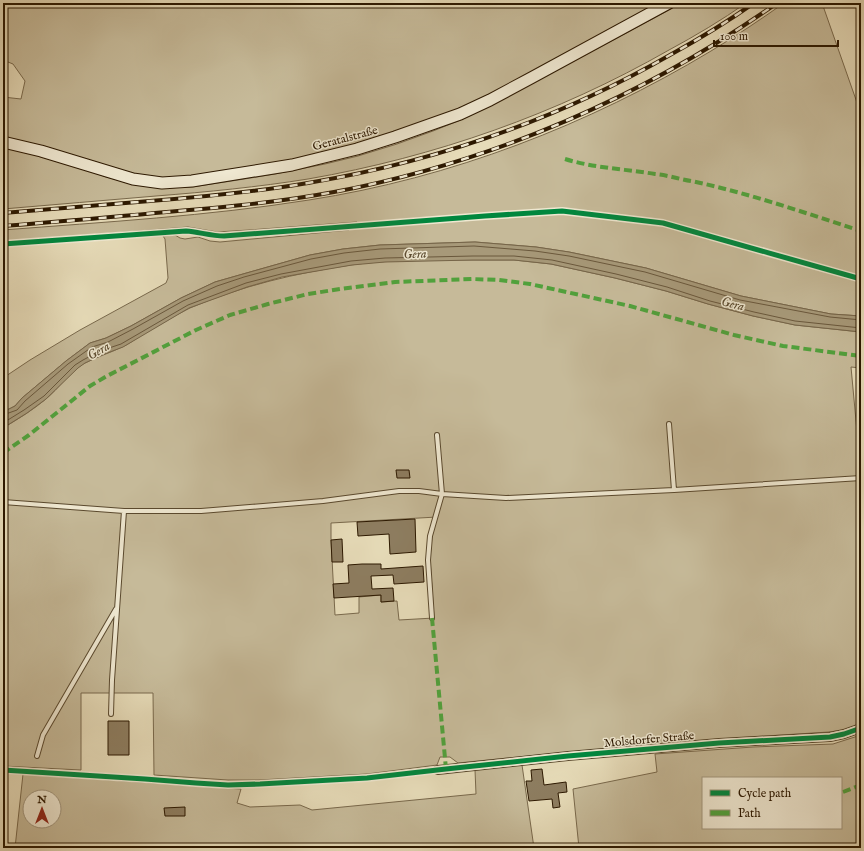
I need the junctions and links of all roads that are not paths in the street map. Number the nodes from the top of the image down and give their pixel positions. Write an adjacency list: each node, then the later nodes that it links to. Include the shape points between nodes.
1 (669, 3): 2 (street, Geratalstraße, via 460,114 357,150 292,165 192,181 162,182 134,179 47,152)
2 (3, 142)
3 (669, 424): 6 (lane)
4 (437, 435): 7 (lane)
5 (861, 478): 6 (lane)
6 (674, 490): 7 (lane, via 506,498)
7 (442, 494): 9 (lane, via 399,491 322,501 201,511); 11 (lane, via 430,536 428,560)
8 (3, 502): 9 (lane)
9 (124, 511): 10 (lane)
10 (117, 607): 12 (lane); 14 (lane, via 43,735)
11 (432, 618)
12 (111, 714)
13 (861, 728): 15 (street, Molsdorfer Straße, via 830,737 719,743)
14 (37, 756)
15 (438, 770)

